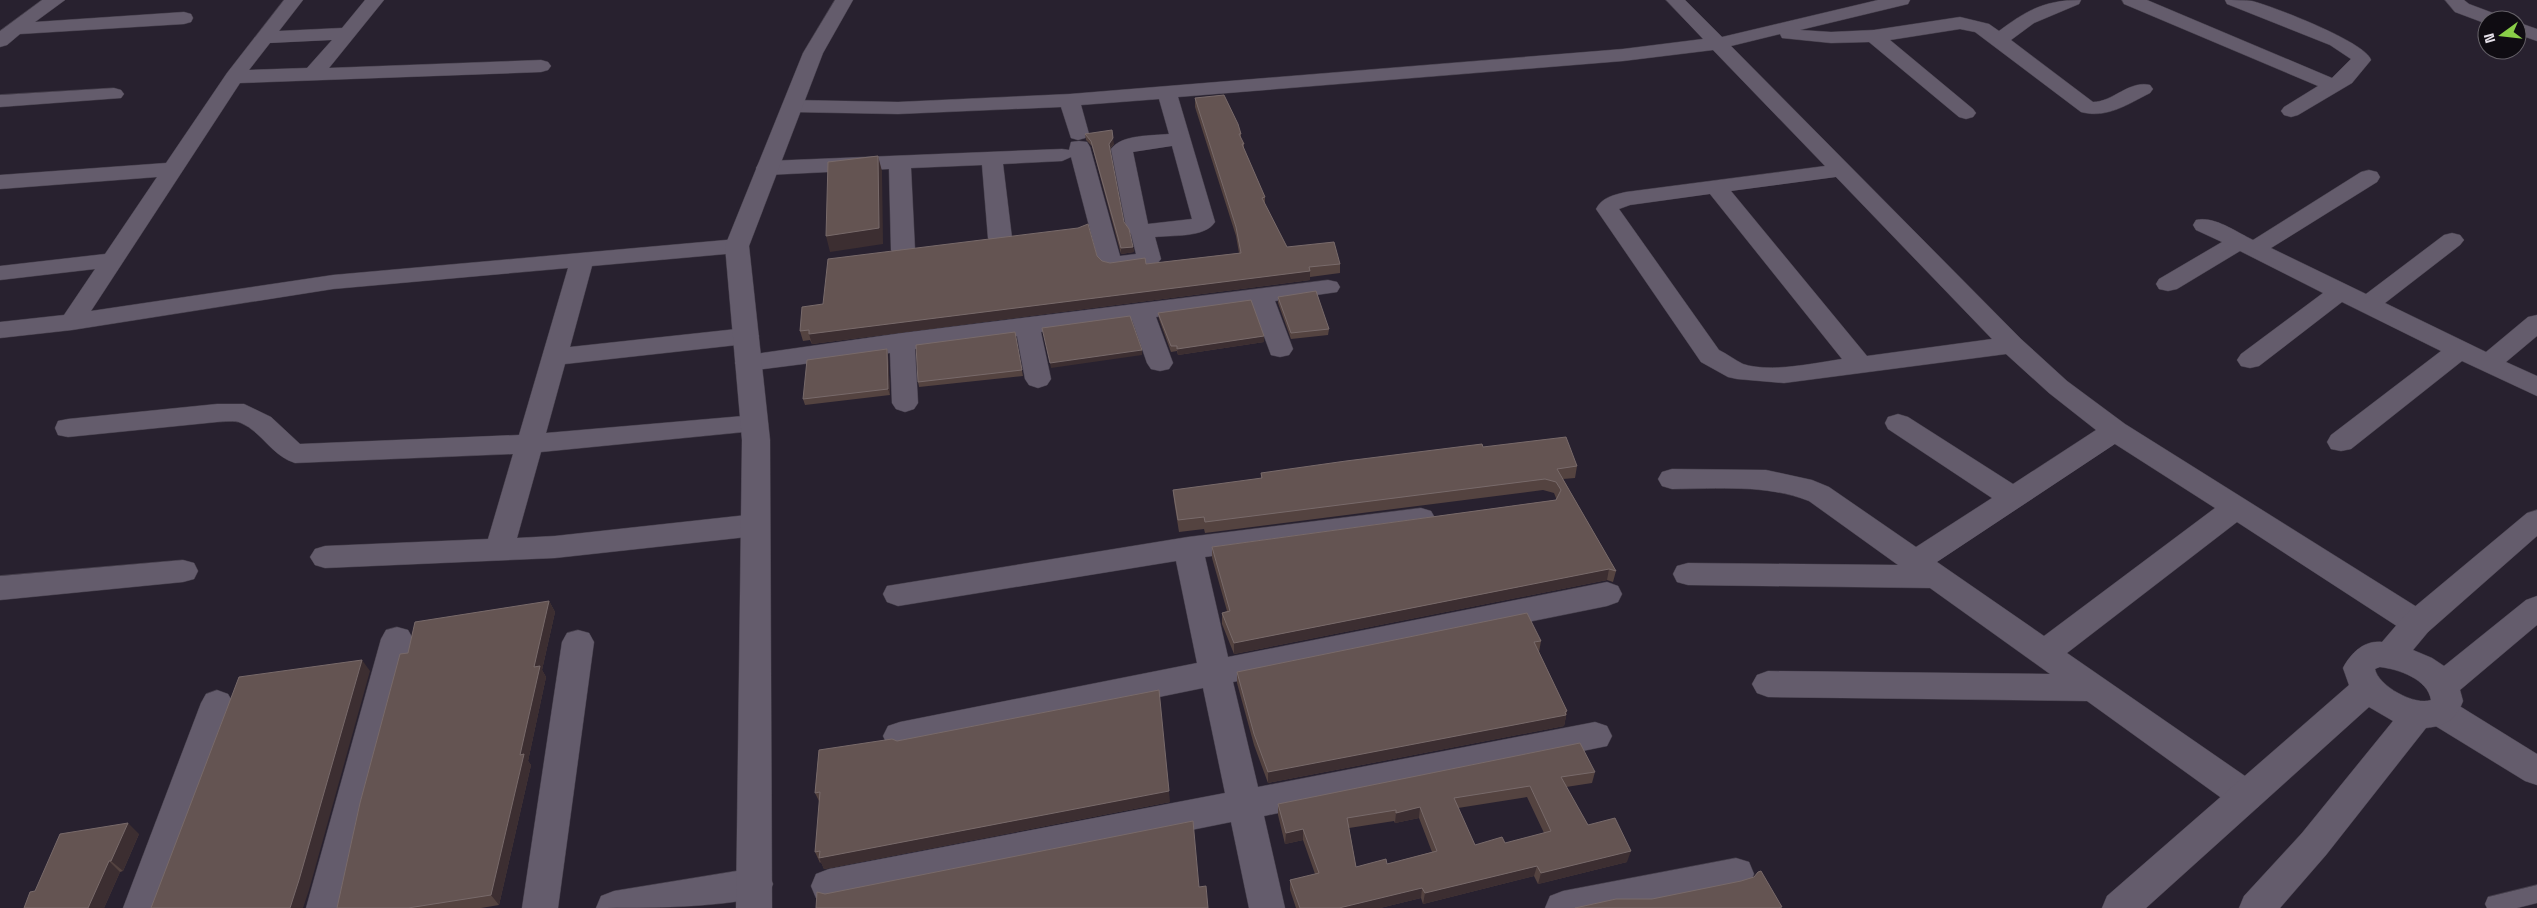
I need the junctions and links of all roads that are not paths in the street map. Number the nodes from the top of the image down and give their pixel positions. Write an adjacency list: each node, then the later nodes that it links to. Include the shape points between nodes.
1 (56, 0): 16 (street)
2 (294, 0): 18 (street)
3 (375, 0): 15 (street)
4 (844, 0): 31 (street, via 812,53)
5 (1675, 0): 20 (street)
6 (1901, 0): 14 (street)
7 (2072, 0): 19 (street, via 2027,19)
8 (2131, 0): 21 (street)
9 (2234, 0): 13 (street)
10 (2454, 0): 11 (street, via 2462,8)
11 (2477, 14)
12 (184, 18): 16 (street)
13 (2304, 28): 21 (street); 25 (street, via 2360,56 2361,60 2353,71)
14 (1768, 31): 17 (street, via 1821,38); 20 (street)
15 (347, 33): 18 (street); 23 (street)
16 (5, 36)
17 (1874, 37): 19 (street, via 1965,23 1982,28); 33 (street)
18 (264, 38): 24 (street)
19 (1998, 41): 26 (street, via 2088,108 2104,108)
20 (1719, 43): 27 (street, via 1623,55); 40 (street)
21 (2258, 54): 25 (street)
22 (541, 66): 23 (street)
23 (313, 74): 24 (street)
24 (234, 78): 39 (street)
25 (2334, 86): 32 (street)
26 (2143, 89)
27 (1168, 93): 29 (street); 34 (street)
28 (114, 94): 30 (street)
29 (1070, 100): 31 (street, via 898,108); 35 (street)
30 (0, 101)
31 (792, 106): 38 (street)
32 (2291, 111)
33 (1966, 113)
34 (1181, 139): 45 (street, via 1134,144 1122,149 1137,227); 45 (street, via 1204,222 1190,227)
35 (1073, 145): 36 (street); 45 (street, via 1111,264 1149,259)
36 (992, 158): 37 (street); 46 (street)
37 (900, 162): 38 (street); 50 (street)
38 (768, 168): 49 (street)
39 (172, 169): 42 (street); 51 (street)
40 (1841, 170): 43 (street); 66 (street)
41 (2369, 177): 48 (street)
42 (0, 182)
43 (1716, 186): 74 (street); 74 (street, via 1626,199 1609,205 1608,209 1710,356 1737,371 1754,374 1784,375)
44 (2204, 225): 48 (street)
45 (1142, 231)
46 (1000, 238)
47 (2452, 240): 58 (street)
48 (2246, 245): 54 (street); 56 (street)
49 (737, 246): 52 (street); 64 (street)
50 (903, 250)
51 (112, 260): 53 (street); 60 (street)
52 (582, 260): 60 (street, via 333,282); 69 (street)
53 (0, 273)
54 (2168, 284)
55 (1328, 287): 57 (street)
56 (2341, 291): 58 (street); 70 (street)
57 (1261, 294): 59 (street); 67 (street)
58 (2368, 304): 68 (street)
59 (1141, 310): 62 (street); 73 (street)
60 (72, 322): 63 (street)
61 (2537, 323): 72 (street)
62 (1027, 325): 65 (street); 75 (street)
63 (4, 333)
64 (746, 336): 69 (street); 71 (street)
65 (902, 341): 71 (street); 77 (street)
66 (2012, 345): 74 (street); 81 (street, via 2058,387)
67 (1280, 349)
68 (2460, 349): 72 (street); 82 (street)
69 (554, 357): 83 (street)
70 (2250, 360)
71 (748, 363): 79 (street)
72 (2489, 363): 76 (street)
73 (1160, 364)
74 (1861, 365)
75 (1038, 379)
76 (2537, 387)
77 (904, 403)
78 (1898, 423): 85 (street)
79 (755, 424): 83 (street); 89 (street)
80 (68, 428): 83 (street, via 233,412 252,416 295,453)
81 (2115, 431): 85 (street); 86 (street)
82 (2341, 442)
83 (529, 444): 91 (street)
84 (1672, 479): 93 (street, via 1802,486 1819,494)
85 (2013, 498): 93 (street)
86 (2237, 507): 100 (street); 103 (street)
87 (1445, 515): 90 (street)
88 (2537, 520): 100 (street)
89 (756, 525): 91 (street); 119 (street)
90 (1188, 548): 97 (street); 105 (street)
91 (499, 551): 92 (street)
92 (325, 557)
93 (1926, 570): 95 (street); 103 (street)
94 (183, 571): 96 (street)
95 (1688, 574)
96 (0, 588)
97 (898, 594)
98 (1607, 594): 105 (street)
99 (2537, 608): 110 (street)
100 (2416, 623): 104 (street)
101 (397, 639): 122 (street)
102 (578, 642): 123 (street)
103 (2044, 653): 107 (street)
104 (2390, 655): 108 (street, via 2368,656 2362,662 2359,669 2361,678); 110 (street, via 2419,666)
105 (1216, 674): 111 (street); 115 (street)
106 (1768, 684): 107 (street)
107 (2093, 688): 114 (street)
108 (2368, 688): 110 (street, via 2389,706); 114 (street)
109 (217, 703): 121 (street)
110 (2433, 704): 113 (street); 128 (street)
111 (900, 736)
112 (1595, 736): 115 (street)
113 (2537, 771)
114 (2246, 796): 127 (street)
115 (1244, 803): 117 (street); 125 (street)
116 (1736, 874): 126 (street)
117 (829, 886)
118 (2537, 894): 120 (lane)
119 (754, 896): 124 (street)
120 (2495, 904)
121 (140, 908)
122 (324, 908)
123 (540, 908)
124 (614, 908)
125 (1268, 908)
126 (1563, 908)
127 (2120, 908)
128 (2257, 908)

